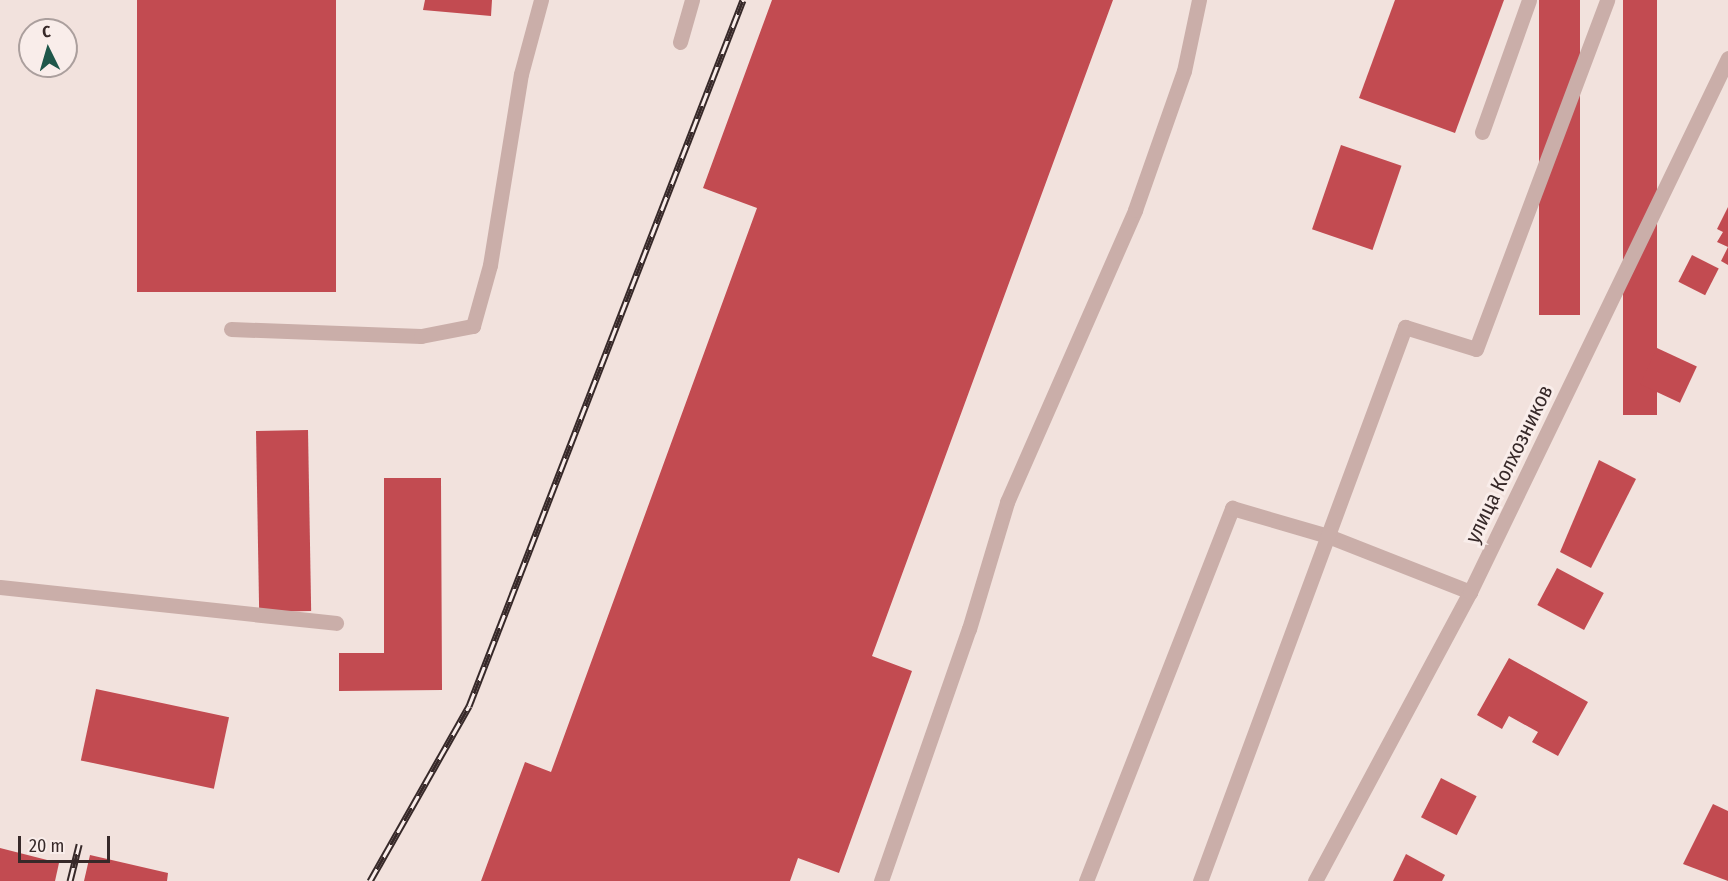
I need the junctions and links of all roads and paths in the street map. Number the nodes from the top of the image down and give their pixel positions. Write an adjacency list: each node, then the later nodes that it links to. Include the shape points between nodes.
1 (541, 0): 9 (street, via 521,74 490,265 473,326 421,336)
2 (692, 0): 6 (street)
3 (1199, 0): 14 (street, via 1184,71 1135,210 1006,502 969,629)
4 (1529, 0): 8 (street)
5 (1607, 0): 10 (street, via 1476,350 1405,327)
6 (680, 42)
7 (1728, 58): 12 (street, улица Колхозников)
8 (1482, 132)
9 (231, 328)
10 (1328, 536): 12 (street); 15 (street, via 1232,508); 16 (street)
11 (0, 587): 13 (street)
12 (1470, 592): 17 (street, улица Колхозников)
13 (336, 623)
14 (881, 881)
15 (1086, 881)
16 (1200, 881)
17 (1315, 881)

